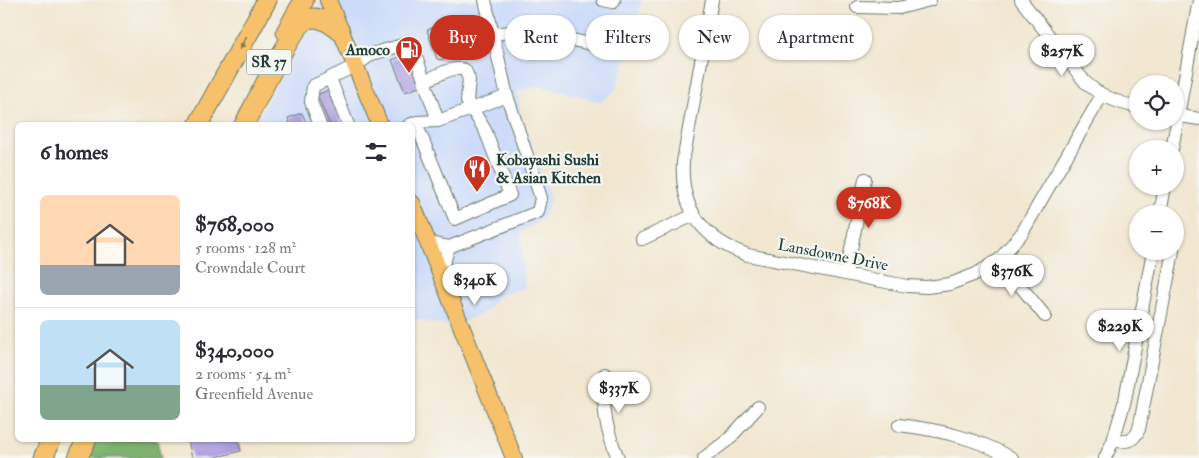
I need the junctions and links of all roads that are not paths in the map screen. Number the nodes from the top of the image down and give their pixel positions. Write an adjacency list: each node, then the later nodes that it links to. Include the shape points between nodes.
1 (266, 0): 28 (highway, SR 37, one-way to 28)
2 (304, 0): 29 (highway, SR 37)
3 (328, 0): 13 (main road)
4 (485, 0): 12 (street)
5 (603, 0): 6 (street)
6 (614, 0)
7 (712, 0): 38 (street, Lansdowne Drive, via 683,162 685,195)
8 (930, 0): 11 (street, via 899,8)
9 (1020, 0): 21 (street, via 1085,82)
10 (1199, 0): 18 (street)
11 (857, 7)
12 (489, 15)
13 (340, 31): 17 (main road); 30 (highway, via 318,19 302,24 286,46)
14 (495, 34): 16 (street, via 526,30)
15 (495, 43): 22 (street)
16 (586, 43)
17 (355, 66): 19 (street); 20 (street, via 372,54 406,44 413,48); 33 (main road)
18 (1184, 75)
19 (330, 78): 31 (street, via 313,86 311,102); 32 (street)
20 (425, 80): 24 (street, via 454,69 466,70 469,79 467,101); 27 (street)
21 (1102, 95): 23 (street); 42 (street, Lansdowne Drive, via 1022,233)
22 (507, 96): 24 (street); 41 (street, via 541,198 538,212)
23 (1129, 105)
24 (471, 109): 27 (street); 35 (street, via 485,130 510,195 455,219)
25 (1184, 116): 26 (street)
26 (1199, 119)
27 (438, 121): 34 (street); 35 (street)
28 (200, 122)
29 (238, 122)
30 (246, 122)
31 (319, 122)
32 (347, 122)
33 (379, 122)
34 (415, 123)
35 (416, 135)
36 (865, 179): 45 (street)
37 (415, 210): 40 (main road)
38 (694, 214): 39 (street); 45 (street, Lansdowne Drive, via 710,235 736,251)
39 (642, 239)
40 (428, 243): 41 (street); 47 (main road)
41 (449, 247): 47 (street, via 443,264 468,328)
42 (999, 260): 45 (street, Lansdowne Drive, via 963,280 927,287); 46 (street)
43 (1151, 260): 51 (street, via 1125,400)
44 (1171, 260): 51 (street, via 1139,429 1132,440)
45 (846, 274)
46 (1045, 316)
47 (477, 365): 56 (main road)
48 (605, 374): 57 (street, via 604,411)
49 (758, 407): 58 (street, via 729,439)
50 (899, 426): 59 (street, via 961,436)
51 (1113, 441): 60 (street)
52 (50, 442): 54 (highway)
53 (85, 442): 55 (highway)
54 (43, 458)
55 (78, 458)
56 (514, 458)
57 (618, 458)
58 (704, 458)
59 (1012, 458)
60 (1105, 458)

